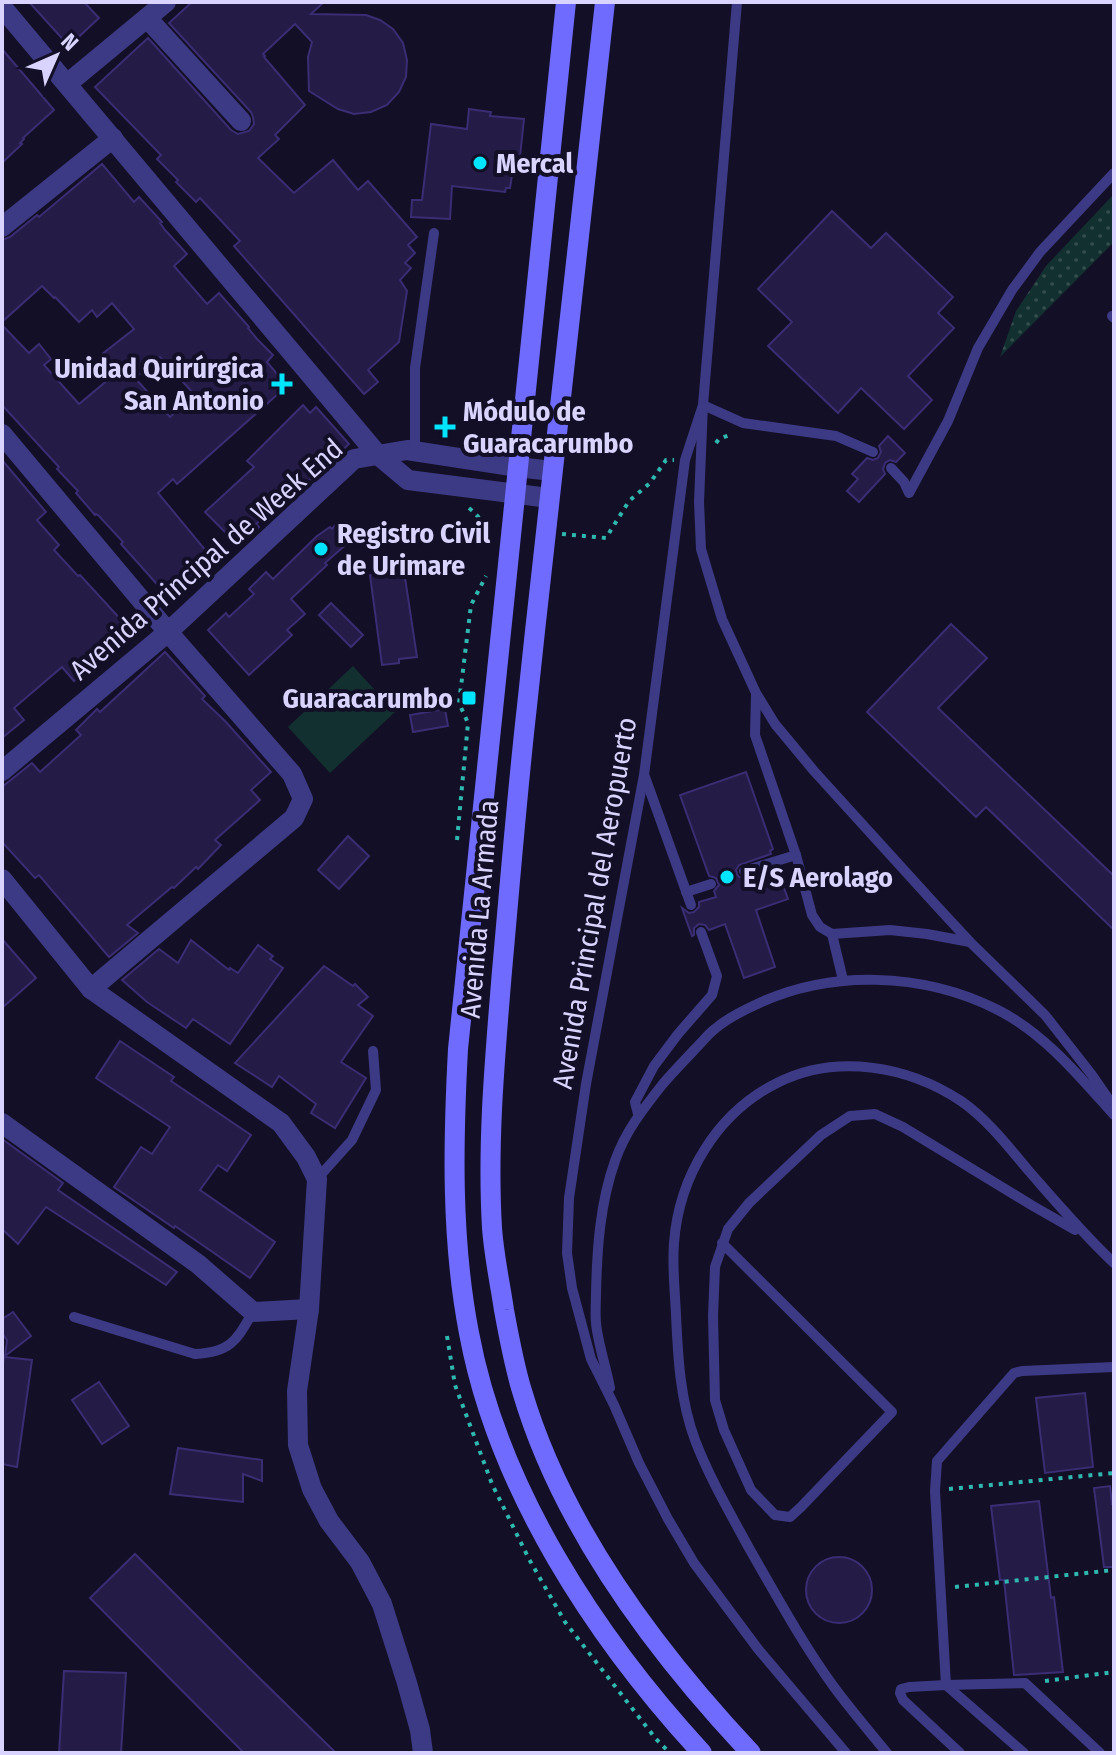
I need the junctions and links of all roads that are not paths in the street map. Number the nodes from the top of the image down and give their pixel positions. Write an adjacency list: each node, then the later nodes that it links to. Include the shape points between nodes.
1 (166, 2): 6 (street)
2 (566, 2): 18 (main road, Avenida La Armada)
3 (605, 2): 20 (main road, Avenida La Armada)
4 (737, 2): 13 (lane, Avenida Principal del Aeropuerto)
5 (2, 7): 7 (street)
6 (148, 19): 7 (street); 8 (street)
7 (67, 84): 9 (street)
8 (241, 121)
9 (113, 138): 11 (street); 17 (street)
10 (1114, 173): 19 (lane, via 1012,290 978,348 948,421 909,493)
11 (2, 227)
12 (434, 233): 15 (lane, via 415,368)
13 (703, 405): 16 (lane, via 739,421 836,436); 24 (lane, Avenida Principal del Aeropuerto, via 701,549 722,619); 26 (lane, Avenida Principal del Aeropuerto, via 685,460)
14 (2, 434): 23 (street)
15 (415, 451): 17 (street, Avenida Principal de Week End); 18 (street, Avenida Principal de Week End)
16 (873, 452)
17 (377, 454): 21 (street, via 408,480); 23 (street, Avenida Principal de Week End, via 354,459)
18 (517, 467): 20 (street, Avenida Principal de Week End); 21 (main road, Avenida La Armada)
19 (891, 468)
20 (552, 471): 22 (main road, Avenida La Armada)
21 (514, 494): 22 (street); 54 (main road, Avenida La Armada, via 454,1121 460,1269 469,1334 502,1443 549,1545 612,1643)
22 (549, 498): 55 (main road, Avenida La Armada, via 491,1109 498,1274 521,1389 567,1501 662,1649)
23 (168, 632): 25 (street, Avenida Principal de Week End); 37 (street, via 292,774 303,799 294,818)
24 (756, 693): 27 (lane, via 755,735); 35 (lane, Avenida Principal del Aeropuerto, via 814,771)
25 (2, 771)
26 (644, 775): 31 (lane); 51 (lane, Avenida Principal del Aeropuerto, via 569,1198 572,1288 591,1359)
27 (796, 855): 28 (lane); 34 (lane, via 812,915)
28 (744, 871)
29 (2, 879): 37 (street)
30 (711, 884): 31 (lane)
31 (686, 892): 32 (lane)
32 (691, 905)
33 (701, 932): 40 (lane, via 717,976 712,995 654,1066 635,1102)
34 (832, 934): 35 (lane, via 890,930); 36 (lane)
35 (970, 942): 39 (lane, Avenida Principal del Aeropuerto, via 1045,1015)
36 (843, 980): 40 (lane, Avenida Principal del Aeropuerto, via 789,991 715,1028); 41 (lane, Avenida Principal del Aeropuerto, via 920,984 999,1011 1056,1050)
37 (91, 989): 43 (street, via 281,1123)
38 (373, 1051): 43 (lane, via 376,1090 352,1140)
39 (1114, 1107)
40 (638, 1114): 51 (lane, Avenida Principal del Aeropuerto, via 614,1163 597,1251 596,1322)
41 (1114, 1115)
42 (2, 1123): 48 (street, via 198,1264)
43 (317, 1179): 47 (street)
44 (1084, 1234): 45 (lane, via 875,1114 850,1116 821,1135 749,1203); 46 (lane); 57 (lane, via 963,1102 908,1074 881,1068 832,1067 768,1087 719,1130 687,1182 673,1243 673,1270 679,1369 696,1442 782,1605 835,1687)
45 (722, 1243): 45 (lane, via 892,1412 790,1517 775,1515 751,1490 715,1400 715,1267)
46 (1114, 1263)
47 (309, 1309): 48 (street); 53 (street, via 297,1391 298,1445 312,1489 382,1604)
48 (253, 1312): 49 (lane, via 229,1345 215,1353 195,1354)
49 (74, 1317)
50 (1114, 1367): 52 (lane, via 1014,1373 937,1461)
51 (614, 1405): 56 (lane, Avenida Principal del Aeropuerto, via 694,1563)
52 (946, 1685): 58 (lane, via 909,1687 900,1693); 59 (lane); 60 (lane, via 1025,1683)
53 (423, 1753)
54 (702, 1753)
55 (751, 1753)
56 (846, 1753)
57 (887, 1753)
58 (960, 1753)
59 (1024, 1753)
60 (1100, 1753)

